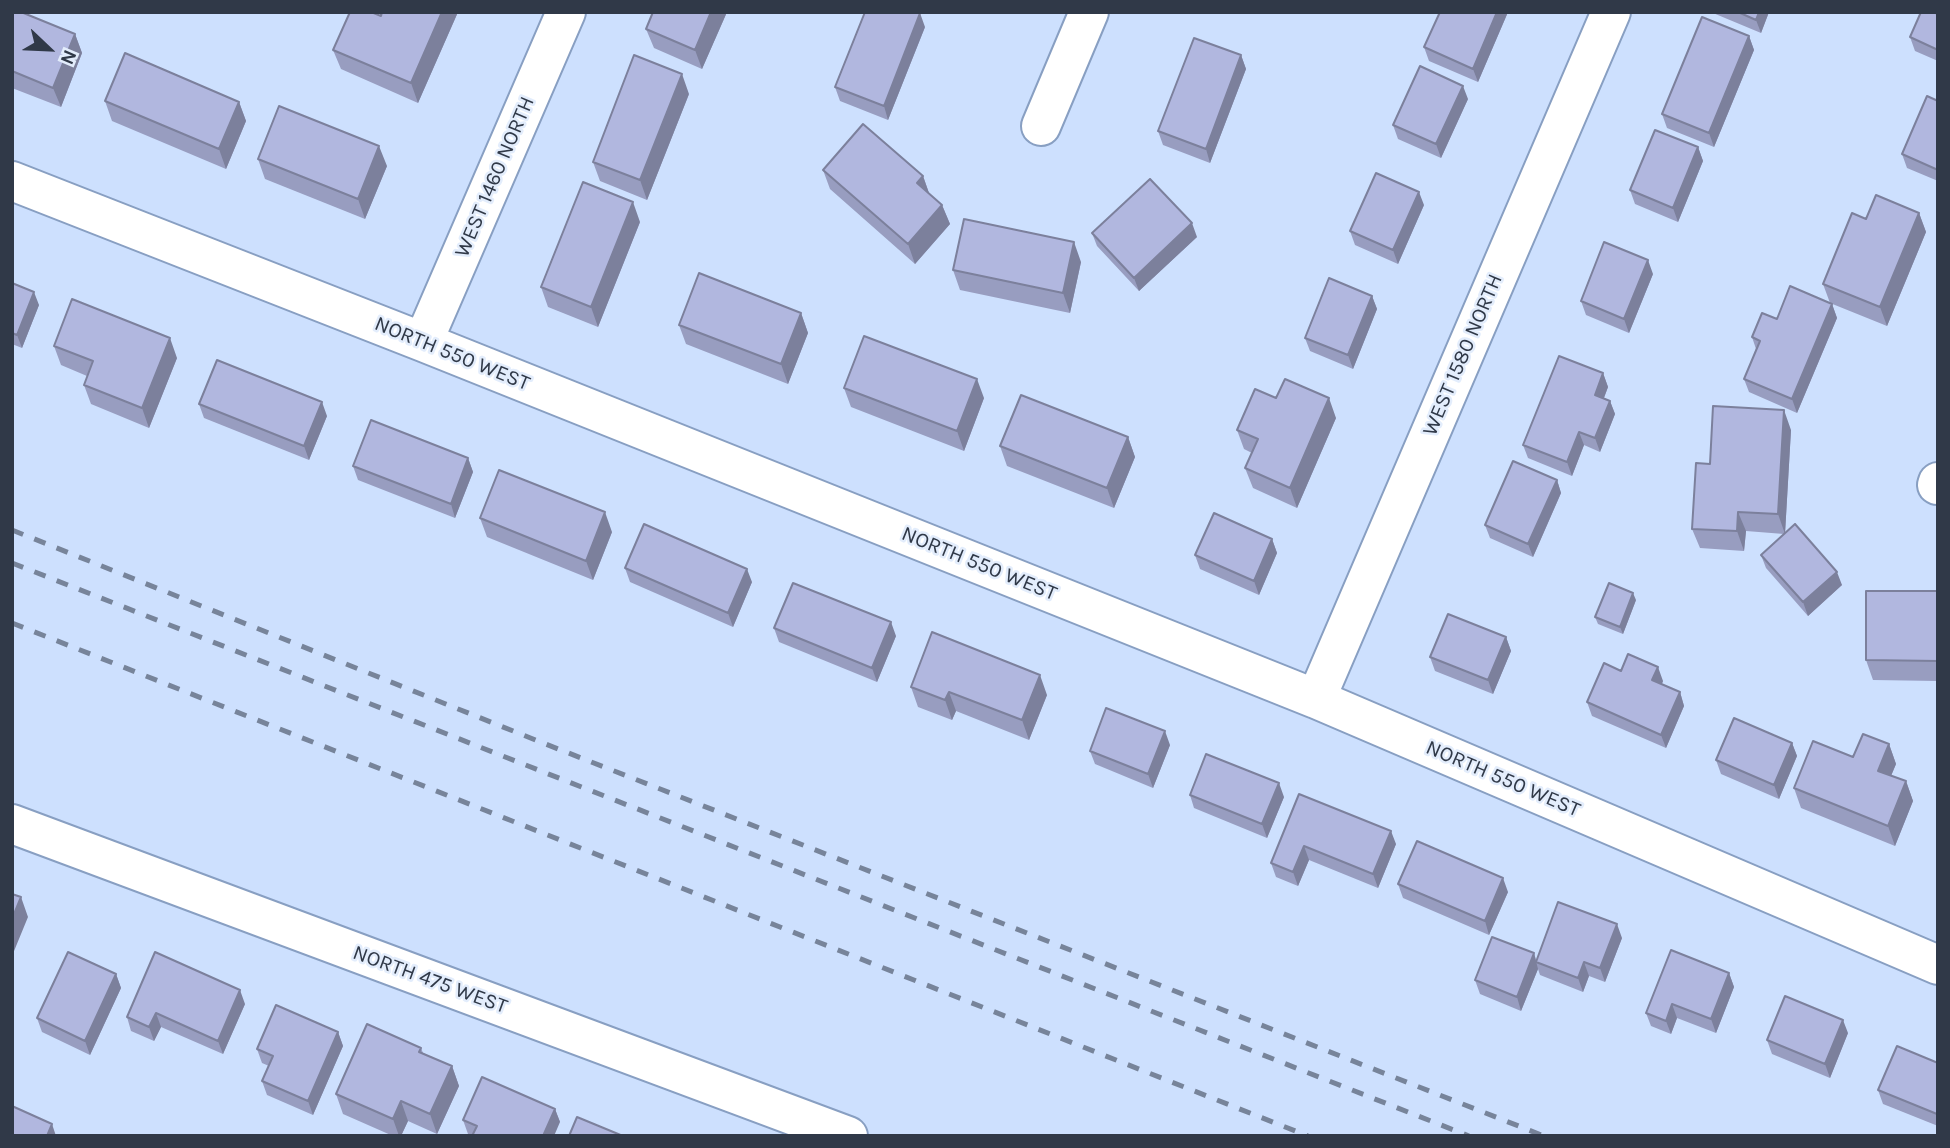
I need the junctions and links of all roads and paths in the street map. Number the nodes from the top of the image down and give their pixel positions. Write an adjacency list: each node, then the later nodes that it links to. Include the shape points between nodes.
1 (566, 12): 6 (street, WEST 1460 NORTH)
2 (1089, 12): 4 (street)
3 (1611, 12): 7 (street, WEST 1580 NORTH)
4 (1041, 126)
5 (12, 181): 6 (street, NORTH 550 WEST)
6 (423, 342): 7 (street, NORTH 550 WEST)
7 (1316, 699): 9 (street, NORTH 550 WEST)
8 (12, 824): 10 (street, NORTH 475 WEST)
9 (1938, 965)
10 (848, 1136)

